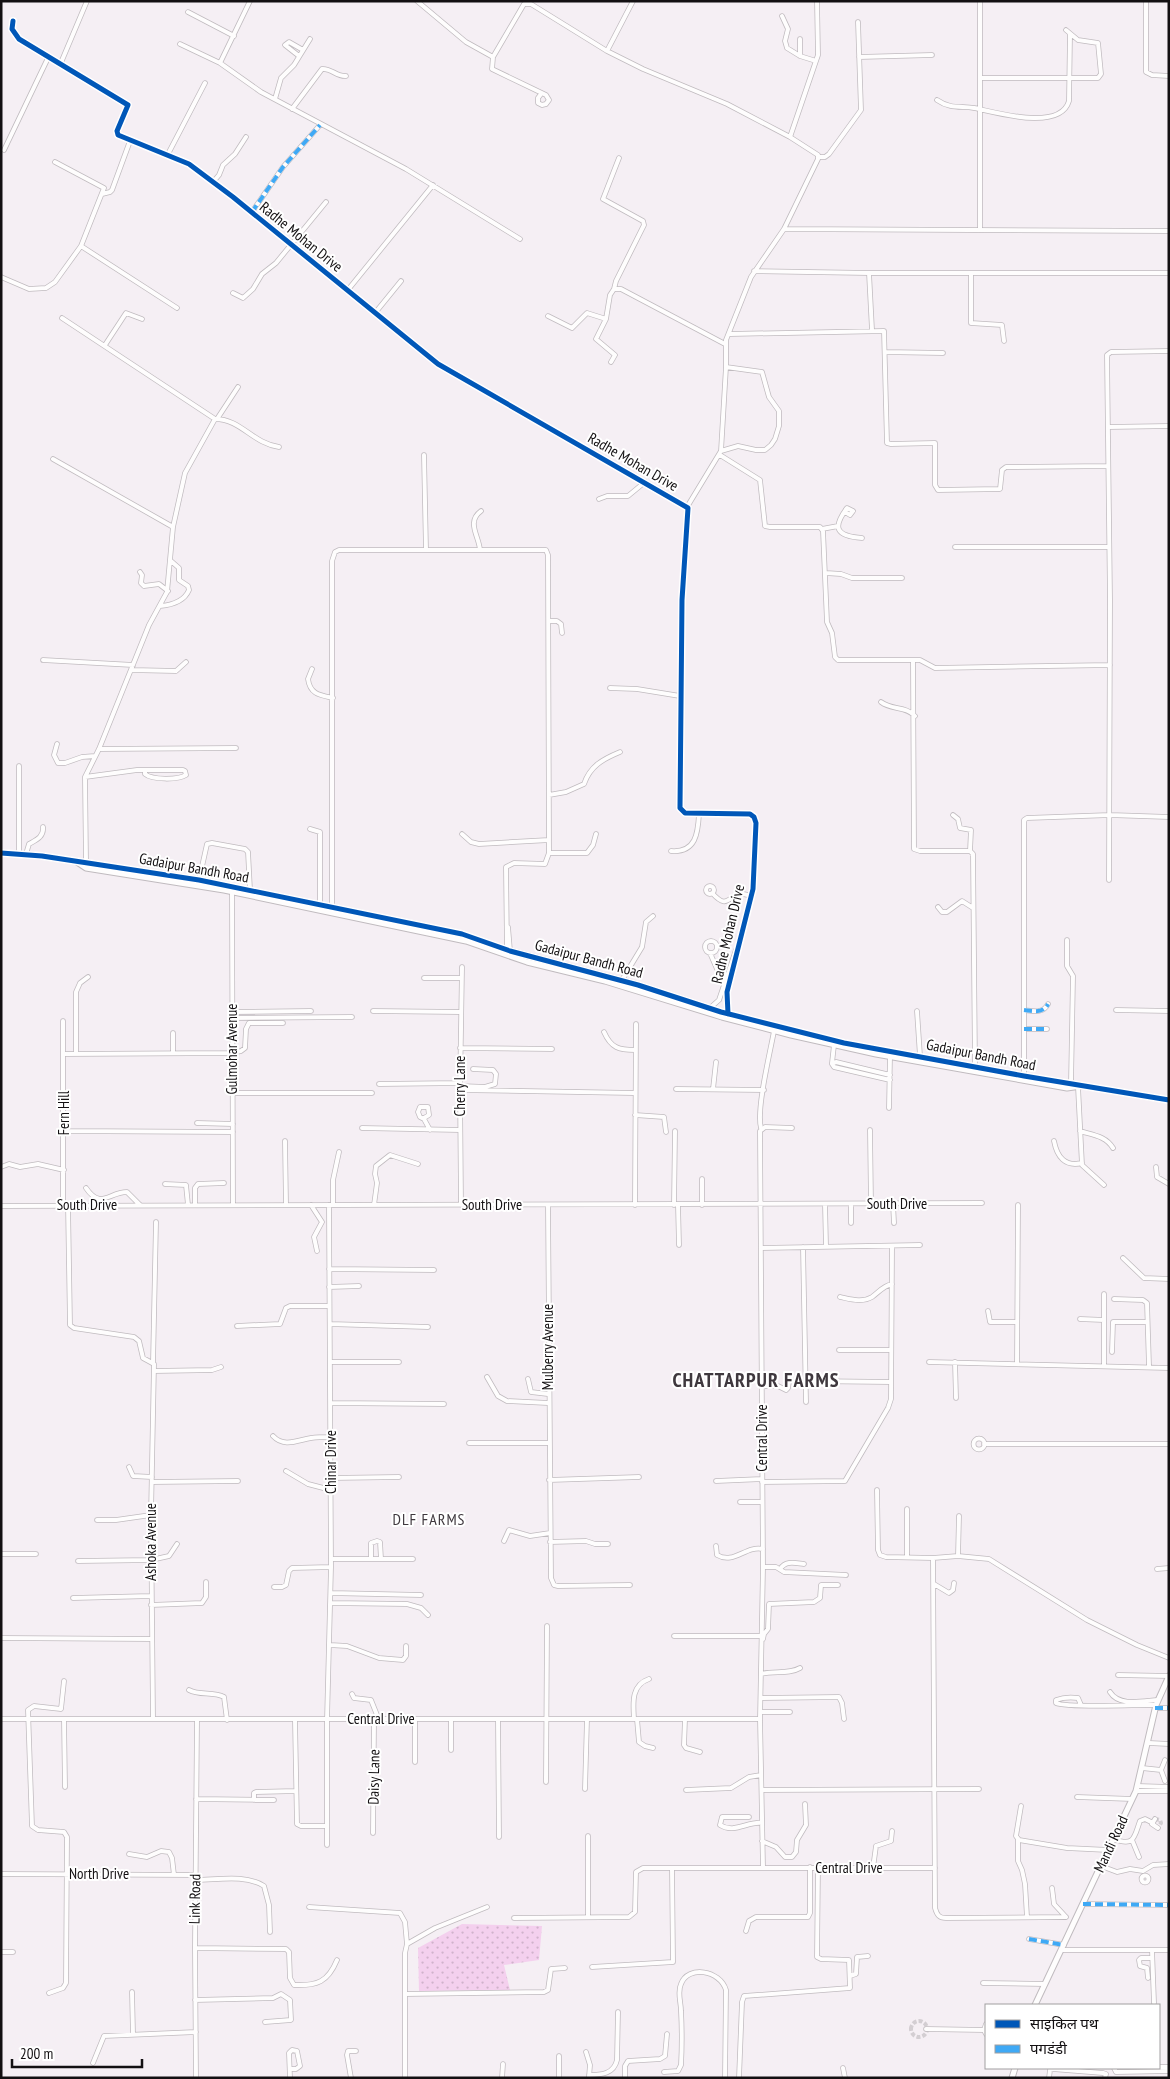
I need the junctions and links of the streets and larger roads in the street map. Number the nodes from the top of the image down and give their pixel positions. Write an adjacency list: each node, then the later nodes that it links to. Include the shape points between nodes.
1 (87, 1): 29 (street)
2 (250, 1): 15 (street)
3 (417, 1): 24 (street, via 466,42)
4 (633, 1): 20 (street)
5 (817, 1): 27 (street)
6 (980, 1): 32 (street)
7 (1146, 1): 31 (street, via 1146,72)
8 (523, 2): 20 (street); 24 (street)
9 (188, 12): 15 (street)
10 (782, 16): 23 (street, via 787,27 787,48)
11 (13, 21): 26 (street, via 16,37)
12 (858, 22): 25 (street)
13 (1066, 30): 14 (street)
14 (1070, 34): 33 (street); 33 (street, via 1078,40 1098,42 1101,74 1096,79)
15 (234, 36): 28 (street)
16 (310, 39): 19 (street)
17 (800, 39): 23 (street)
18 (180, 44): 28 (street)
19 (303, 50): 22 (street); 22 (street, via 289,42 285,45)
20 (607, 51): 41 (street)
21 (932, 55): 25 (street)
22 (300, 56): 36 (street, via 281,78)
23 (800, 56): 27 (street)
24 (493, 57): 35 (street, via 493,70)
25 (859, 57): 46 (street, via 861,110 830,154)
26 (48, 58): 29 (street); 44 (street)
27 (816, 61): 41 (street)
28 (220, 64): 36 (street)
29 (60, 65): 43 (street, Radhe Mohan Drive, via 128,105 117,131 118,135)
30 (346, 76): 38 (street, via 322,69)
31 (1169, 76)
32 (980, 78): 33 (street); 39 (street)
33 (1070, 79): 39 (street, via 1068,105 1055,115 1010,117)
34 (205, 83): 45 (street)
35 (541, 94)
36 (275, 99): 38 (street)
37 (936, 100): 39 (street, via 951,107)
38 (292, 109): 40 (street)
39 (980, 109): 55 (street)
40 (320, 125): 50 (street); 53 (street, via 282,167)
41 (790, 136): 46 (street, via 817,153)
42 (246, 137): 49 (street)
43 (130, 141): 45 (street, Radhe Mohan Drive); 51 (street, via 112,190)
44 (4, 150)
45 (168, 154): 49 (street, Radhe Mohan Drive, via 189,164)
46 (818, 157): 54 (street)
47 (619, 158): 66 (street, via 603,199 643,221 644,225)
48 (55, 162): 51 (street, via 102,186)
49 (212, 182): 53 (street, Radhe Mohan Drive)
50 (433, 185): 57 (street); 67 (street)
51 (102, 194): 59 (street)
52 (326, 202): 58 (street)
53 (252, 212): 58 (street, Radhe Mohan Drive)
54 (784, 229): 55 (street); 60 (street)
55 (980, 230): 56 (street)
56 (1169, 231)
57 (520, 239)
58 (291, 244): 67 (street, Radhe Mohan Drive); 68 (street, via 276,264 262,274 247,296 243,298)
59 (82, 246): 64 (street, via 55,282 46,288 29,289); 69 (street)
60 (754, 271): 63 (street); 76 (street)
61 (971, 273): 62 (street); 63 (street); 77 (street, via 971,323 1002,324)
62 (1169, 273)
63 (869, 274): 75 (street)
64 (1, 278)
65 (401, 281): 70 (street)
66 (614, 289): 74 (street); 78 (street, via 621,289)
67 (347, 290): 70 (street, Radhe Mohan Drive)
68 (233, 293)
69 (177, 308)
70 (375, 313): 94 (street, Radhe Mohan Drive, via 438,364)
71 (548, 316): 74 (street, via 572,328 587,313)
72 (62, 318): 79 (street)
73 (142, 319): 79 (street, via 126,313)
74 (606, 319): 83 (street, via 596,340 615,354)
75 (872, 330): 76 (street); 81 (street, via 885,331)
76 (730, 334): 78 (street)
77 (1004, 341)
78 (725, 344): 84 (street)
79 (105, 345): 86 (street)
80 (1169, 351): 88 (street, via 1107,354)
81 (885, 352): 82 (street); 93 (street, via 888,443 935,443 935,485 938,490 1000,489 1002,469 1006,467)
82 (943, 353)
83 (611, 362)
84 (726, 367): 90 (street); 90 (street, via 762,372 768,396 779,411 779,426 771,446 765,450 738,446)
85 (238, 387): 86 (street)
86 (216, 419): 89 (street, via 231,422 264,444); 100 (street, via 186,469)
87 (1169, 426): 88 (street)
88 (1108, 427): 93 (street)
89 (279, 447)
90 (720, 453): 96 (street); 101 (street, via 758,478 762,486 766,527)
91 (424, 455): 105 (street)
92 (53, 459): 100 (street)
93 (1108, 466): 104 (street)
94 (644, 482): 95 (street, via 628,496); 96 (street, Radhe Mohan Drive)
95 (599, 499)
96 (687, 507): 122 (street, Radhe Mohan Drive)
97 (481, 511): 106 (street, via 473,523)
98 (845, 512): 99 (street)
99 (838, 526): 101 (street); 102 (street, via 846,536)
100 (173, 527): 107 (street)
101 (822, 529): 109 (street)
102 (862, 538)
103 (955, 547): 104 (street)
104 (1109, 547): 118 (street)
105 (426, 550): 106 (street); 123 (street, via 334,552)
106 (480, 550): 113 (street, via 547,551)
107 (171, 561): 111 (street); 112 (street, via 179,568 179,580 189,590 183,599)
108 (140, 572): 111 (street, via 144,586 159,584)
109 (826, 573): 110 (street, via 852,578); 116 (street, via 827,622 837,659)
110 (902, 578)
111 (168, 591): 112 (street)
112 (160, 606): 119 (street)
113 (549, 621): 114 (street, via 561,624); 134 (street)
114 (562, 633)
115 (43, 660): 119 (street)
116 (913, 660): 118 (street, via 935,668); 125 (street)
117 (186, 662): 119 (street, via 176,671)
118 (1110, 665): 137 (street)
119 (133, 667): 128 (street)
120 (312, 669): 123 (street, via 308,679 311,690)
121 (610, 688): 122 (street)
122 (680, 696): 135 (street, Radhe Mohan Drive, via 680,808 685,813)
123 (333, 698): 160 (street)
124 (881, 702): 125 (street, via 909,711)
125 (914, 716): 145 (street, via 914,849)
126 (57, 744): 130 (street, via 54,755 58,763)
127 (236, 748): 128 (street)
128 (99, 749): 130 (street)
129 (620, 752): 134 (street, via 595,765 584,784)
130 (95, 756): 133 (street)
131 (19, 766): 147 (street)
132 (146, 770): 132 (street, via 149,777 186,776 183,770); 133 (street)
133 (85, 777): 151 (street)
134 (549, 795): 143 (street)
135 (699, 814): 144 (street, via 696,839 682,850); 157 (street, Radhe Mohan Drive, via 754,816)
136 (953, 815): 145 (street, via 958,819 959,827 971,830)
137 (1110, 815): 138 (street); 153 (street); 175 (street, via 1024,820)
138 (1169, 817)
139 (43, 827): 149 (street, via 39,839 29,844)
140 (310, 830): 158 (street, via 320,832)
141 (462, 834): 143 (street, via 479,844)
142 (596, 834): 148 (street, via 587,853)
143 (549, 840): 148 (street)
144 (671, 851)
145 (970, 851): 161 (street, via 973,857)
146 (1, 853): 147 (street, Gadaipur Bandh Road)
147 (19, 853): 149 (street, Gadaipur Bandh Road)
148 (549, 853): 165 (street, via 545,864 506,867)
149 (26, 854): 150 (street, Gadaipur Bandh Road)
150 (77, 862): 151 (street, Gadaipur Bandh Road); 155 (street, via 86,868)
151 (86, 862): 152 (street, Gadaipur Bandh Road)
152 (199, 880): 154 (street, Gadaipur Bandh Road); 154 (street, via 207,844 245,849 248,852)
153 (1109, 880)
154 (250, 890): 158 (street, Gadaipur Bandh Road)
155 (232, 892): 181 (street, Gulmohar Avenue); 191 (street, via 466,941 527,962 605,980)
156 (712, 893): 157 (street, via 725,902 739,893)
157 (752, 896): 164 (street, Radhe Mohan Drive)
158 (320, 905): 160 (street, Gadaipur Bandh Road)
159 (938, 907): 161 (street, via 947,912 962,901)
160 (332, 908): 165 (street, Gadaipur Bandh Road, via 468,936)
161 (973, 908): 206 (street)
162 (653, 916): 172 (street, via 646,922 638,956)
163 (1067, 940): 211 (street, via 1067,966 1073,976)
164 (739, 946): 168 (street); 183 (street, Radhe Mohan Drive, via 727,992)
165 (508, 951): 172 (street, Gadaipur Bandh Road)
166 (710, 953): 168 (street, via 717,969)
167 (462, 967): 171 (street, Cherry Lane)
168 (726, 976): 174 (street, via 719,1000)
169 (88, 977): 201 (street, via 76,992)
170 (424, 978): 171 (street)
171 (461, 978): 182 (street, Cherry Lane)
172 (622, 980): 174 (street, Gadaipur Bandh Road)
173 (1048, 1004): 175 (street, via 1040,1011)
174 (710, 1008): 183 (street, Gadaipur Bandh Road)
175 (1024, 1010): 189 (street)
176 (1116, 1010): 180 (street)
177 (311, 1011): 181 (street)
178 (373, 1011): 182 (street)
179 (917, 1011): 203 (street)
180 (1169, 1011)
181 (231, 1012): 185 (street, Gulmohar Avenue)
182 (460, 1012): 195 (street, Cherry Lane)
183 (728, 1014): 203 (street, Gadaipur Bandh Road, via 844,1043)
184 (352, 1017): 185 (street)
185 (231, 1018): 199 (street, Gulmohar Avenue)
186 (63, 1021): 200 (street, Fern Hill)
187 (283, 1023): 199 (street, via 249,1024 245,1048)
188 (636, 1024): 197 (street)
189 (1024, 1029): 190 (street); 209 (street)
190 (1047, 1029)
191 (774, 1031): 194 (street); 217 (street, Central Drive)
192 (604, 1032): 197 (street, via 614,1048)
193 (173, 1033): 198 (street)
194 (834, 1045): 202 (street); 205 (street)
195 (460, 1048): 196 (street); 213 (street, Cherry Lane)
196 (552, 1049)
197 (635, 1050): 219 (street)
198 (173, 1053): 199 (street); 201 (street)
199 (232, 1053): 220 (street, Gulmohar Avenue)
200 (64, 1054): 201 (street); 233 (street, Fern Hill)
201 (76, 1054)
202 (890, 1056): 208 (street); 214 (street, via 1063,1088)
203 (920, 1056): 206 (street, Gadaipur Bandh Road)
204 (716, 1062): 216 (street)
205 (832, 1063): 208 (street); 210 (street, via 834,1067)
206 (974, 1066): 209 (street, Gadaipur Bandh Road)
207 (473, 1069): 213 (street, via 493,1070 495,1084)
208 (890, 1075): 210 (street)
209 (1024, 1076): 211 (street, Gadaipur Bandh Road)
210 (890, 1080): 222 (street)
211 (1071, 1083): 214 (street, Gadaipur Bandh Road)
212 (379, 1084): 213 (street)
213 (460, 1086): 219 (street); 231 (street, Cherry Lane)
214 (1080, 1086): 221 (street, Gadaipur Bandh Road); 235 (street)
215 (676, 1089): 216 (street)
216 (714, 1089): 217 (street)
217 (764, 1090): 228 (street, Central Drive)
218 (372, 1092): 220 (street)
219 (634, 1093): 223 (street)
220 (232, 1094): 226 (street, Gulmohar Avenue)
221 (1169, 1100)
222 (889, 1108)
223 (634, 1115): 237 (street, via 662,1116); 268 (street)
224 (424, 1118): 230 (street)
225 (197, 1123): 226 (street)
226 (233, 1124): 236 (street, Gulmohar Avenue)
227 (362, 1128): 230 (street)
228 (761, 1128): 229 (street); 271 (street, Central Drive)
229 (792, 1128)
230 (430, 1130): 231 (street)
231 (460, 1130): 266 (street, Cherry Lane)
232 (870, 1130): 256 (street)
233 (64, 1131): 236 (street); 246 (street, Fern Hill)
234 (675, 1131): 269 (street)
235 (1080, 1131): 240 (street, via 1108,1141); 242 (street)
236 (233, 1132): 261 (street, Gulmohar Avenue)
237 (666, 1132)
238 (285, 1141): 262 (street)
239 (1054, 1141): 242 (street, via 1061,1160 1072,1165)
240 (1113, 1148)
241 (339, 1152): 264 (street, Chinar Drive)
242 (1082, 1163): 251 (street)
243 (418, 1164): 265 (street, via 390,1155 378,1162)
244 (1, 1167): 246 (street, via 38,1164)
245 (1156, 1167): 250 (street, via 1158,1178)
246 (64, 1170): 274 (street, Fern Hill)
247 (702, 1179): 270 (street)
248 (224, 1183): 260 (street, via 198,1184)
249 (165, 1184): 259 (street, via 186,1185)
250 (1169, 1184)
251 (1104, 1185)
252 (86, 1188): 258 (street, via 98,1199 126,1192)
253 (982, 1203): 257 (street, South Drive)
254 (825, 1204): 255 (street, South Drive); 271 (street, South Drive); 280 (street)
255 (851, 1204): 256 (street, South Drive); 276 (street)
256 (871, 1204): 257 (street, South Drive)
257 (893, 1204): 277 (street)
258 (140, 1205): 259 (street, South Drive); 274 (street, South Drive)
259 (188, 1205): 260 (street, South Drive)
260 (195, 1205): 261 (street, South Drive)
261 (233, 1205): 262 (street, South Drive)
262 (286, 1205): 263 (street, South Drive)
263 (311, 1205): 264 (street, South Drive); 284 (street, via 322,1222 314,1237)
264 (331, 1205): 265 (street, South Drive); 286 (street, Chinar Drive)
265 (374, 1205): 266 (street, South Drive)
266 (461, 1205): 267 (street, South Drive)
267 (548, 1205): 268 (street, South Drive); 324 (street, Mulberry Avenue)
268 (635, 1205): 269 (street, South Drive)
269 (676, 1205): 270 (street, South Drive); 278 (street)
270 (702, 1205): 271 (street, South Drive)
271 (761, 1205): 283 (street, Central Drive)
272 (1018, 1205): 299 (street)
273 (1, 1206): 274 (street, South Drive)
274 (66, 1206): 311 (street, Fern Hill, via 70,1325 134,1337 139,1341 143,1358)
275 (156, 1222): 311 (street, Ashoka Avenue)
276 (851, 1223)
277 (894, 1223)
278 (679, 1245)
279 (920, 1245): 281 (street)
280 (826, 1246): 281 (street); 282 (street)
281 (892, 1246): 289 (street)
282 (803, 1247): 283 (street); 320 (street)
283 (761, 1248): 323 (street, Central Drive)
284 (317, 1251)
285 (1122, 1258): 288 (street, via 1144,1278)
286 (329, 1269): 287 (street); 291 (street, Chinar Drive)
287 (434, 1270)
288 (1169, 1279)
289 (892, 1284): 293 (street, via 862,1300); 305 (street)
290 (359, 1286): 291 (street)
291 (329, 1287): 295 (street, Chinar Drive)
292 (1104, 1294): 298 (street)
293 (840, 1297)
294 (1114, 1299): 300 (street, via 1143,1300 1148,1306)
295 (330, 1306): 301 (street, Chinar Drive); 302 (street, via 290,1306 286,1308 280,1324)
296 (988, 1311): 299 (street, via 990,1322)
297 (1080, 1319): 298 (street)
298 (1104, 1320): 313 (street)
299 (1017, 1322): 312 (street)
300 (1148, 1322): 306 (street, via 1114,1322); 314 (street)
301 (330, 1324): 303 (street); 307 (street, Chinar Drive)
302 (237, 1326)
303 (428, 1327)
304 (839, 1350): 305 (street)
305 (891, 1350): 322 (street)
306 (1112, 1352)
307 (330, 1362): 308 (street); 328 (street, Chinar Drive)
308 (400, 1362)
309 (929, 1362): 310 (street)
310 (956, 1362): 312 (street); 325 (street)
311 (154, 1364): 317 (street, Ashoka Avenue)
312 (1017, 1364): 313 (street)
313 (1104, 1366): 314 (street)
314 (1149, 1366): 316 (street)
315 (221, 1367): 317 (street)
316 (1169, 1368)
317 (154, 1371): 338 (street, Ashoka Avenue)
318 (486, 1377): 326 (street, via 498,1396 507,1401)
319 (528, 1379): 324 (street, via 531,1392)
320 (806, 1380): 322 (street); 327 (street)
321 (789, 1381): 323 (street, via 786,1390 778,1386)
322 (891, 1382): 345 (street, via 890,1402 845,1481)
323 (761, 1386): 345 (street, Central Drive)
324 (548, 1394): 326 (street, Mulberry Avenue)
325 (956, 1398)
326 (548, 1402): 333 (street, Mulberry Avenue)
327 (806, 1402)
328 (331, 1403): 329 (street); 331 (street, Chinar Drive)
329 (444, 1404)
330 (273, 1436): 331 (street, via 278,1441 289,1443)
331 (331, 1437): 341 (street, Chinar Drive)
332 (469, 1443): 333 (street)
333 (548, 1443): 342 (street, Mulberry Avenue)
334 (984, 1444): 335 (street)
335 (1169, 1444)
336 (129, 1467): 338 (street, via 133,1476)
337 (286, 1471): 347 (street, via 308,1484)
338 (152, 1477): 346 (street, Ashoka Avenue)
339 (399, 1477): 341 (street)
340 (640, 1477): 342 (street)
341 (331, 1478): 347 (street, Chinar Drive)
342 (549, 1480): 355 (street, Mulberry Avenue)
343 (238, 1481): 346 (street)
344 (716, 1481): 345 (street)
345 (762, 1481): 350 (street, Central Drive)
346 (152, 1482): 352 (street, Ashoka Avenue)
347 (331, 1490): 367 (street, Chinar Drive)
348 (877, 1490): 365 (street, via 879,1554)
349 (740, 1502): 350 (street)
350 (762, 1502): 361 (street, Central Drive)
351 (907, 1509): 365 (street)
352 (151, 1515): 354 (street); 371 (street, Ashoka Avenue)
353 (959, 1516): 364 (street)
354 (98, 1520)
355 (550, 1533): 356 (street, via 530,1536 509,1530); 357 (street, Mulberry Avenue)
356 (504, 1541)
357 (550, 1542): 359 (street, via 586,1540); 384 (street, Mulberry Avenue, via 554,1585)
358 (177, 1544): 371 (street, via 169,1556)
359 (608, 1544)
360 (716, 1546): 361 (street, via 720,1557 740,1556 752,1548)
361 (763, 1549): 375 (street, Central Drive)
362 (1, 1554): 363 (street)
363 (36, 1554)
364 (958, 1556): 366 (street); 401 (street, via 993,1560 1088,1620)
365 (907, 1558): 366 (street)
366 (932, 1558): 383 (street)
367 (331, 1559): 368 (street); 374 (street, Chinar Drive)
368 (371, 1559): 369 (street); 369 (street, via 371,1543 377,1541 380,1542)
369 (381, 1559): 370 (street)
370 (412, 1559)
371 (151, 1560): 372 (street); 388 (street, Ashoka Avenue)
372 (78, 1561)
373 (804, 1564): 377 (street, via 789,1562)
374 (331, 1567): 385 (street, via 292,1568 284,1586); 386 (street, Chinar Drive)
375 (763, 1567): 377 (street); 395 (street, Central Drive)
376 (1169, 1568): 378 (street)
377 (780, 1569): 379 (street, via 784,1572)
378 (1157, 1569)
379 (846, 1575)
380 (206, 1582): 391 (street, via 206,1598 202,1603)
381 (954, 1583): 383 (street, via 948,1594)
382 (838, 1584): 400 (street, via 822,1585 820,1598 814,1602 769,1604 768,1629)
383 (934, 1584): 454 (street)
384 (630, 1585)
385 (274, 1587)
386 (331, 1593): 387 (street); 390 (street, Chinar Drive)
387 (421, 1595)
388 (151, 1596): 389 (street); 391 (street, Ashoka Avenue)
389 (73, 1598)
390 (330, 1603): 392 (street, via 407,1604 421,1608); 398 (street, Chinar Drive)
391 (151, 1605): 397 (street, Ashoka Avenue)
392 (428, 1615)
393 (547, 1626): 424 (street)
394 (674, 1636): 395 (street)
395 (761, 1636): 400 (street, Central Drive)
396 (1, 1638): 397 (street)
397 (151, 1639): 420 (street, Ashoka Avenue)
398 (330, 1645): 399 (street, via 347,1646 379,1658 403,1660 406,1658); 433 (street, Chinar Drive)
399 (406, 1646)
400 (761, 1646): 403 (street, Central Drive)
401 (1169, 1658)
402 (800, 1668): 403 (street, via 791,1672)
403 (761, 1674): 411 (street, Central Drive)
404 (1118, 1675): 405 (street)
405 (1169, 1676): 412 (street, Mandi Road)
406 (650, 1679): 426 (street, via 636,1688 633,1702)
407 (64, 1681): 418 (street, via 61,1709 31,1706)
408 (189, 1690): 431 (street, via 224,1697)
409 (1110, 1692): 412 (street, via 1120,1701)
410 (352, 1694): 434 (street, via 354,1698 372,1700)
411 (761, 1698): 415 (street, Central Drive); 429 (street, via 839,1697)
412 (1157, 1704): 413 (street); 414 (street); 435 (street, Mandi Road)
413 (1081, 1705): 413 (street, via 1062,1705 1056,1700 1078,1698)
414 (1169, 1708)
415 (760, 1712): 416 (street); 428 (street, Central Drive)
416 (790, 1712)
417 (1, 1719): 418 (street, Central Drive)
418 (28, 1719): 419 (street, Central Drive); 489 (street, via 32,1826 38,1830 66,1833)
419 (64, 1719): 420 (street, Central Drive); 447 (street)
420 (152, 1719): 430 (street, Central Drive)
421 (415, 1719): 422 (street, Central Drive); 434 (street, Central Drive); 441 (street)
422 (450, 1719): 423 (street, Central Drive); 438 (street)
423 (498, 1719): 424 (street, Central Drive); 471 (street)
424 (546, 1719): 425 (street, Central Drive); 446 (street)
425 (587, 1719): 426 (street, Central Drive); 449 (street)
426 (635, 1719): 427 (street, Central Drive); 437 (street, via 639,1742)
427 (685, 1719): 428 (street, Central Drive); 439 (street, via 684,1745)
428 (760, 1719): 444 (street, Central Drive)
429 (844, 1719)
430 (197, 1720): 431 (street, Central Drive); 458 (street, Link Road)
431 (227, 1720): 432 (street, Central Drive)
432 (295, 1720): 433 (street, Central Drive); 456 (street)
433 (327, 1720): 434 (street, Central Drive); 466 (street, Chinar Drive)
434 (377, 1720): 469 (street, Daisy Lane)
435 (1149, 1743): 436 (street); 442 (street, Mandi Road)
436 (1169, 1744)
437 (652, 1748)
438 (451, 1750)
439 (700, 1752)
440 (1165, 1760): 443 (street)
441 (415, 1762)
442 (1142, 1768): 443 (street); 451 (street, Mandi Road)
443 (1161, 1770): 445 (street)
444 (761, 1775): 452 (street, via 750,1777 731,1788); 453 (street, Central Drive)
445 (1165, 1781)
446 (546, 1782)
447 (65, 1787)
448 (1169, 1787): 451 (street)
449 (585, 1789)
450 (979, 1789): 454 (street)
451 (1137, 1789): 455 (street); 459 (street, Mandi Road)
452 (686, 1790)
453 (762, 1790): 454 (street); 465 (street, Central Drive)
454 (934, 1790): 487 (street)
455 (1169, 1791)
456 (296, 1792): 460 (street, via 256,1792); 466 (street, via 299,1825)
457 (1076, 1797): 459 (street)
458 (196, 1799): 460 (street); 491 (street, Link Road)
459 (1132, 1799): 473 (street, Mandi Road)
460 (254, 1800): 461 (street)
461 (274, 1800)
462 (806, 1804): 475 (street, via 806,1825 792,1856 785,1857 776,1847)
463 (1021, 1806): 472 (street)
464 (749, 1817): 465 (street, via 722,1817 720,1825 742,1828 755,1822)
465 (762, 1823): 475 (street, Central Drive)
466 (327, 1826): 476 (street, Chinar Drive)
467 (1158, 1828): 474 (street, via 1154,1827 1154,1821 1140,1821)
468 (892, 1831): 486 (street, via 891,1841 876,1846)
469 (373, 1834)
470 (588, 1836): 498 (street)
471 (499, 1838)
472 (1018, 1839): 477 (street, via 1061,1848); 499 (street)
473 (1114, 1839): 474 (street); 477 (street, Mandi Road)
474 (1132, 1840): 479 (street)
475 (762, 1841): 482 (street, Central Drive)
476 (326, 1845)
477 (1108, 1850): 481 (street, Mandi Road)
478 (129, 1854): 490 (street, via 147,1856 169,1852)
479 (1139, 1856)
480 (1169, 1864): 481 (street, via 1153,1865 1143,1874 1130,1869 1117,1872)
481 (1101, 1866): 494 (street, Mandi Road)
482 (763, 1867): 483 (street, Central Drive); 485 (street, Central Drive)
483 (810, 1867): 484 (street, Central Drive); 501 (street, via 808,1917 756,1917 749,1921)
484 (818, 1867): 486 (street, Central Drive); 516 (street, via 817,1957 849,1960)
485 (672, 1868): 498 (street, Central Drive, via 643,1868 636,1872 632,1916); 514 (street, via 673,1962)
486 (873, 1868): 487 (street, Central Drive)
487 (935, 1868): 499 (street, via 938,1916)
488 (1, 1874): 489 (street, North Drive)
489 (66, 1874): 490 (street, North Drive); 521 (street, via 66,1983 65,1987)
490 (174, 1874): 491 (street, North Drive)
491 (196, 1875): 492 (street, Link Road)
492 (196, 1880): 502 (street, via 247,1880 264,1886 270,1905); 505 (street, Link Road)
493 (1052, 1888): 499 (street, via 1054,1904 1066,1917)
494 (1083, 1904): 495 (street); 506 (street, Mandi Road)
495 (1169, 1905)
496 (309, 1907): 504 (street, via 400,1913 405,1922)
497 (487, 1907): 504 (street, via 435,1928)
498 (588, 1917): 500 (street)
499 (1026, 1917)
500 (514, 1918)
501 (746, 1931)
502 (270, 1932)
503 (1029, 1939): 506 (street)
504 (407, 1944): 522 (street)
505 (195, 1948): 513 (street, via 286,1949 289,1952 290,1978 294,1984 324,1981); 523 (street, Link Road)
506 (1063, 1948): 507 (street); 519 (street, Mandi Road)
507 (1152, 1950): 508 (street); 512 (street)
508 (1169, 1950)
509 (1, 1952): 510 (street)
510 (12, 1952)
511 (868, 1956): 516 (street, via 857,1957 856,1974)
512 (1152, 1958): 517 (street, via 1139,1960 1140,1966 1147,1968); 525 (street)
513 (337, 1960)
514 (592, 1967)
515 (565, 1968): 522 (street, via 551,1969 548,1990 544,1992)
516 (850, 1976): 553 (street, via 849,1990 744,1996)
517 (1148, 1978)
518 (983, 1983): 519 (street)
519 (1044, 1984): 524 (street, Mandi Road)
520 (132, 1992): 532 (street)
521 (49, 1993)
522 (405, 1994): 548 (street)
523 (195, 2000): 527 (street, via 273,1998 281,1994 290,2000 290,2020); 531 (street, Link Road)
524 (1035, 2004)
525 (1153, 2004)
526 (618, 2012): 544 (street, via 615,2067 605,2074)
527 (265, 2022)
528 (985, 2027): 530 (street)
529 (926, 2029): 530 (street)
530 (984, 2030)
531 (196, 2032): 532 (street); 545 (street, Link Road)
532 (133, 2034): 537 (street, via 104,2036)
533 (666, 2034): 551 (street, via 664,2058 628,2061)
534 (356, 2051): 547 (street, via 348,2051 347,2055)
535 (586, 2052): 544 (street)
536 (559, 2056): 550 (street)
537 (93, 2063)
538 (502, 2064): 549 (street)
539 (843, 2068): 554 (street)
540 (1114, 2069): 542 (street, via 1116,2072)
541 (290, 2070): 541 (street, via 300,2066 297,2051 289,2052); 546 (street)
542 (1169, 2071)
543 (664, 2072): 552 (street, via 678,2071 681,2065 679,1990 682,1981 689,1974 710,1973 720,1979 726,1990)
544 (589, 2077)
545 (196, 2078)
546 (290, 2078)
547 (351, 2078)
548 (405, 2078)
549 (502, 2078)
550 (559, 2078)
551 (625, 2078)
552 (725, 2078)
553 (739, 2078)
554 (845, 2078)
555 (1049, 2078): 556 (street, via 1053,2069 1103,2072)
556 (1105, 2078)

